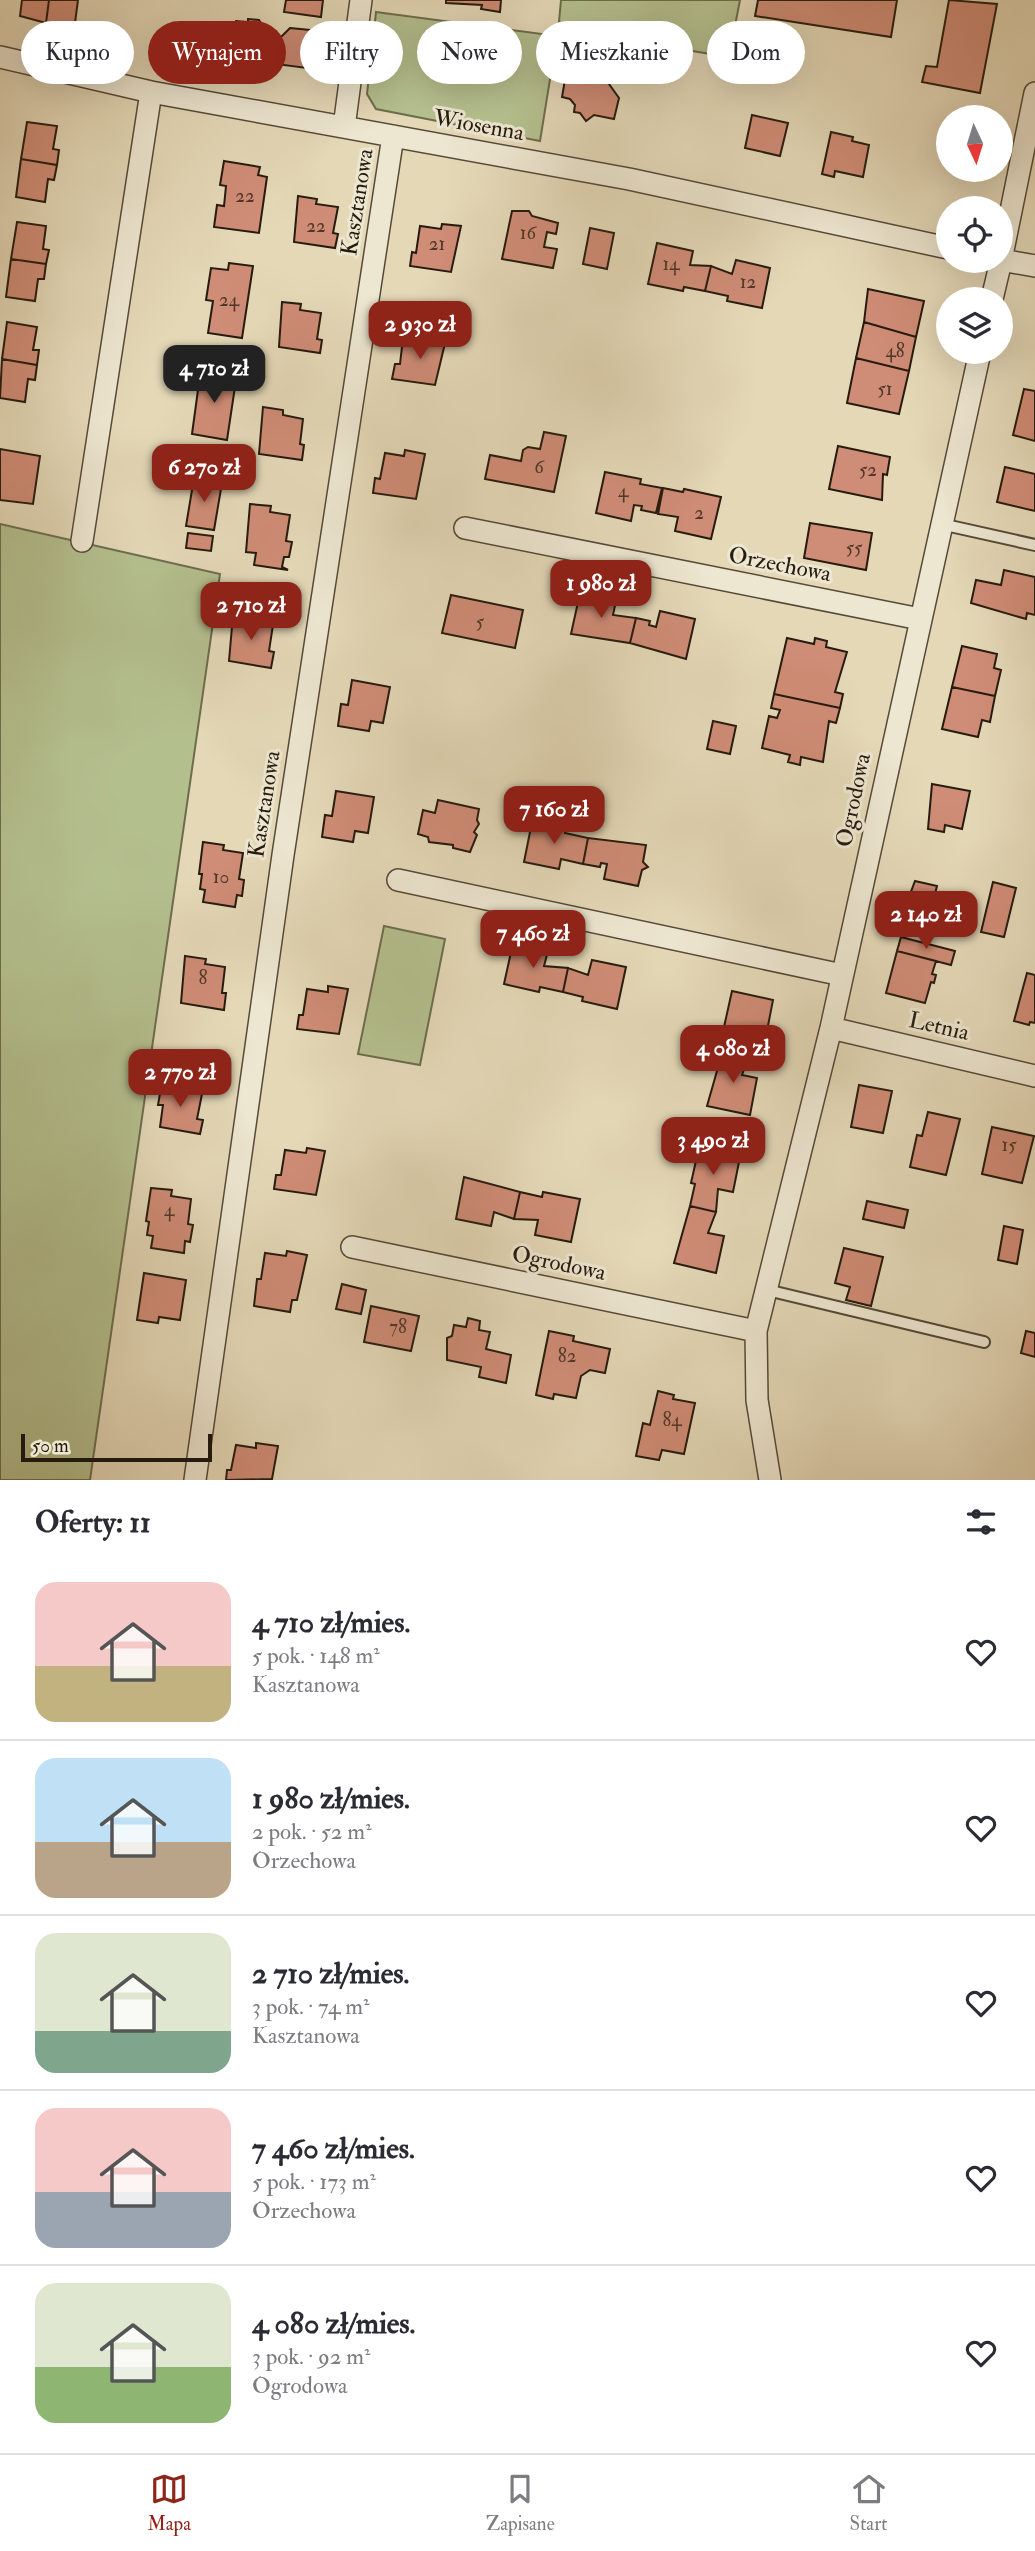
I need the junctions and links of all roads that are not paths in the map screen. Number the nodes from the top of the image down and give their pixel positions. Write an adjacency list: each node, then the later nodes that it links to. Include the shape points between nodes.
1 (361, 0): 5 (street)
2 (0, 57): 3 (street, Wiosenna)
3 (151, 92): 5 (street, Wiosenna); 14 (street)
4 (1035, 93): 7 (street)
5 (344, 127): 6 (street, Wiosenna)
6 (393, 136): 8 (street, Wiosenna, via 629,179); 25 (street, Kasztanowa, via 282,855)
7 (1013, 201)
8 (936, 245)
9 (1013, 262): 10 (street)
10 (1035, 266)
11 (977, 364): 12 (street, Ogrodowa)
12 (941, 524): 15 (lane); 16 (street, Ogrodowa)
13 (465, 528): 16 (street, Orzechowa)
14 (82, 541)
15 (1035, 545)
16 (920, 619): 18 (street, Ogrodowa)
17 (398, 880): 18 (street)
18 (842, 975): 19 (street, Ogrodowa)
19 (831, 1028): 20 (street, Letnia); 22 (street, Ogrodowa)
20 (1035, 1076)
21 (352, 1247): 23 (street, Ogrodowa)
22 (767, 1290): 23 (street, Ogrodowa); 24 (lane)
23 (756, 1331): 26 (street, Ogrodowa, via 757,1400)
24 (984, 1342)
25 (195, 1480)
26 (769, 1480)

